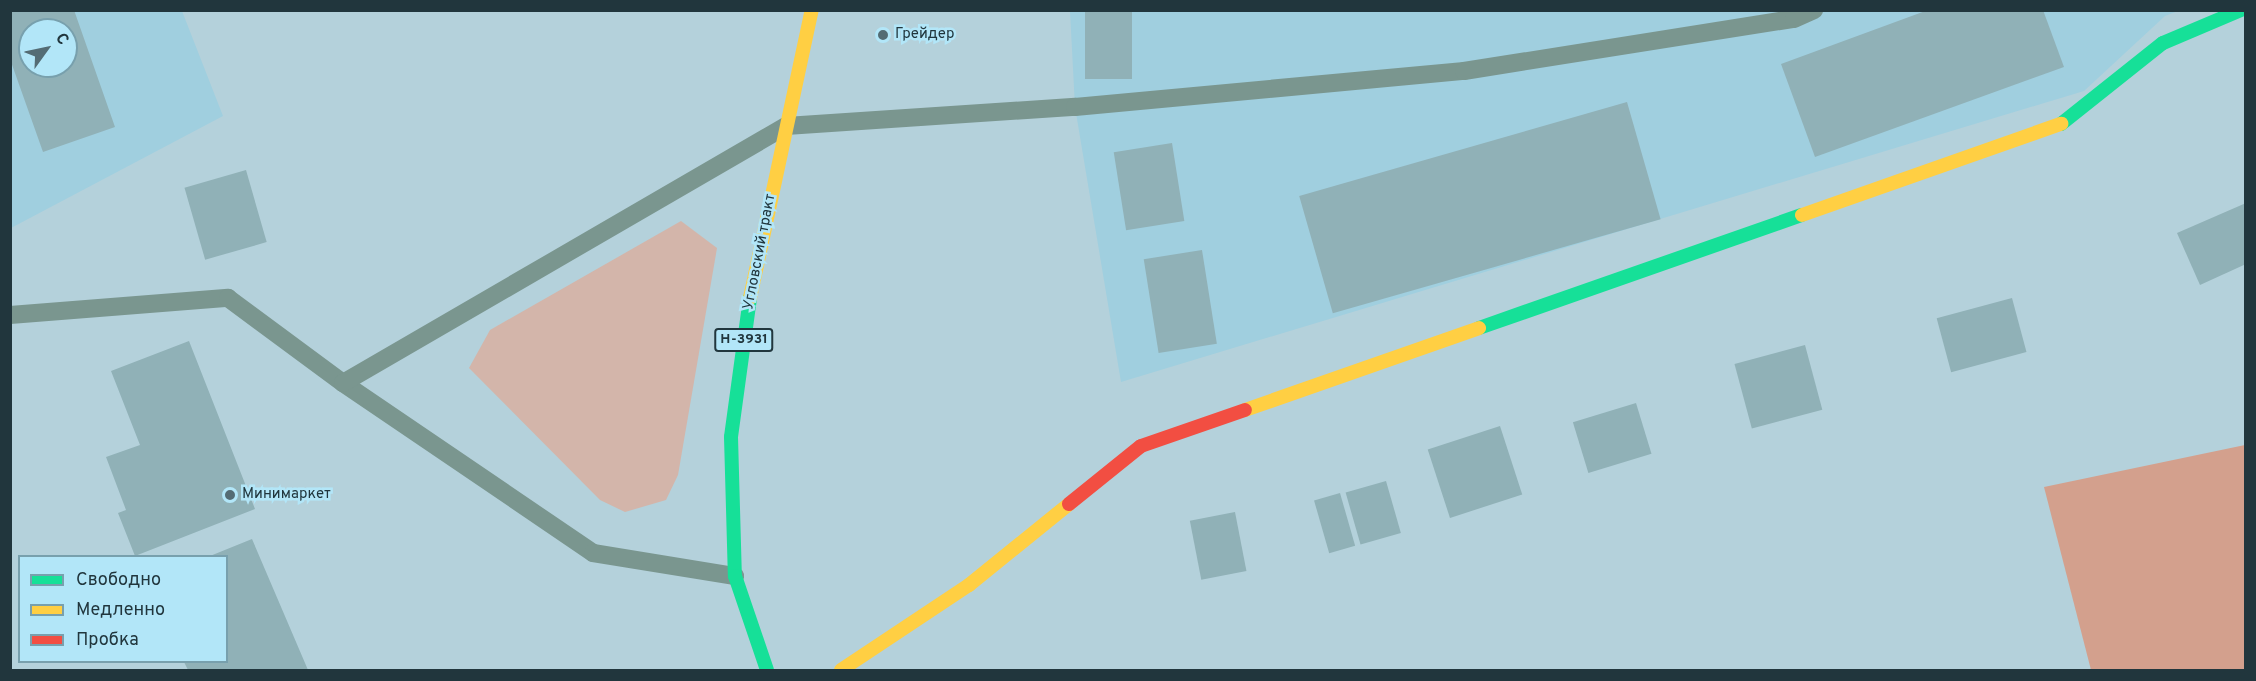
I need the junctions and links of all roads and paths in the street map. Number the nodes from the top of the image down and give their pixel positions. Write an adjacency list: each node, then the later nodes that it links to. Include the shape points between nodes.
1 (812, 10): 4 (main road, Угловский тракт / Н-3931)
2 (1814, 10): 4 (lane, via 1794,19 1464,71 1075,107)
3 (2241, 10): 9 (main road, via 2163,43 2067,122 1141,446 969,585)
4 (786, 126): 6 (lane); 7 (main road, Угловский тракт / Н-3931, via 754,265 731,437)
5 (10, 315): 6 (lane, via 228,298)
6 (343, 383): 7 (lane, via 593,553)
7 (735, 576): 8 (main road, Угловский тракт / Н-3931)
8 (767, 670)
9 (841, 670)

